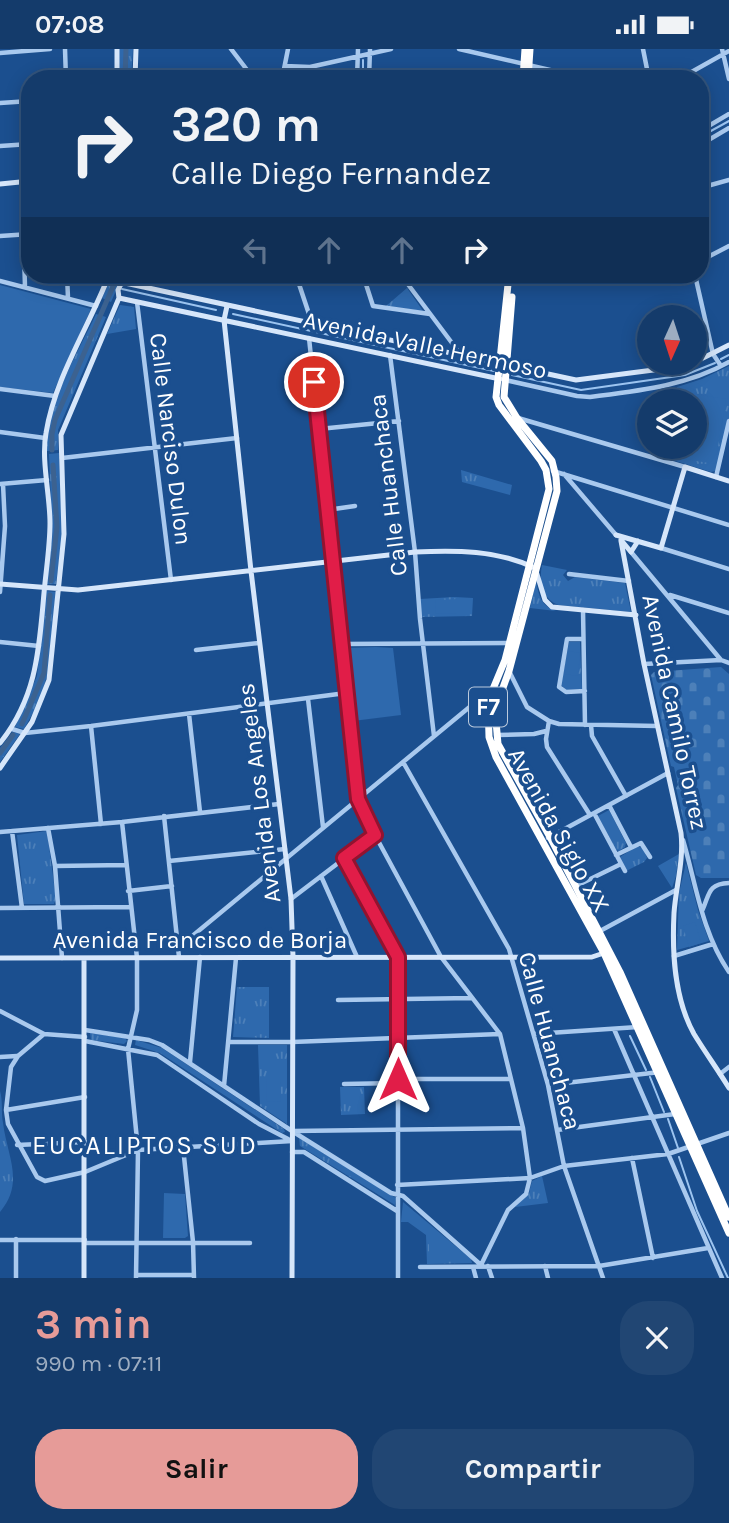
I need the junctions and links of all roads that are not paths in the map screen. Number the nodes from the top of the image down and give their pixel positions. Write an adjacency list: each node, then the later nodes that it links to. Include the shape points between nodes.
1 (50, 49): 16 (street)
2 (65, 49): 20 (street)
3 (117, 49): 21 (street)
4 (137, 49): 22 (street)
5 (231, 49): 23 (street)
6 (288, 49): 19 (street)
7 (358, 49): 17 (street)
8 (391, 49): 13 (street)
9 (459, 49): 18 (street)
10 (525, 49): 18 (highway)
11 (530, 49): 18 (highway)
12 (643, 49): 29 (street)
13 (370, 51): 17 (street); 26 (street)
14 (729, 51): 15 (street)
15 (722, 52): 30 (street); 31 (street)
16 (0, 54)
17 (358, 57): 19 (street, via 310,67); 25 (street)
18 (527, 65): 27 (highway); 28 (street)
19 (285, 66): 24 (street)
20 (66, 70)
21 (117, 70)
22 (136, 70)
23 (247, 70)
24 (284, 70)
25 (358, 70)
26 (369, 70)
27 (526, 70)
28 (549, 70)
29 (647, 70)
30 (693, 70)
31 (729, 79)
32 (21, 102): 33 (street)
33 (0, 103)
34 (729, 114): 35 (street)
35 (709, 126)
36 (729, 128): 37 (street)
37 (709, 140)
38 (21, 145): 39 (street)
39 (0, 146)
40 (729, 180): 43 (street)
41 (21, 182): 42 (street)
42 (0, 184)
43 (709, 186)
44 (21, 234): 45 (street)
45 (0, 236)
46 (729, 246): 47 (street)
47 (709, 256)
48 (0, 281): 59 (street)
49 (25, 284): 59 (street)
50 (67, 284): 60 (street)
51 (107, 284): 64 (street)
52 (121, 284): 61 (street)
53 (129, 284): 63 (street, Avenida Valle Hermoso)
54 (299, 284): 67 (street)
55 (366, 284): 65 (street, via 373,306)
56 (408, 284): 65 (street)
57 (510, 284): 75 (highway)
58 (697, 284): 70 (street)
59 (25, 287): 60 (street)
60 (68, 298): 64 (street)
61 (119, 298): 62 (street, Avenida Valle Hermoso); 64 (street)
62 (137, 302): 66 (street, Avenida Valle Hermoso); 88 (street, Calle Narciso Dulon)
63 (227, 306): 66 (street, Avenida Los Angeles); 67 (street, Avenida Valle Hermoso)
64 (103, 308): 80 (street); 89 (street, via 62,429)
65 (430, 314): 72 (street)
66 (224, 320): 68 (street, Avenida Valle Hermoso); 87 (street, Avenida Los Angeles)
67 (312, 323): 72 (street, Avenida Valle Hermoso)
68 (309, 338): 71 (street, Avenida Valle Hermoso); 84 (street)
69 (729, 345): 70 (street, Avenida Valle Hermoso)
70 (713, 354): 73 (street, Avenida Valle Hermoso); 76 (street)
71 (390, 355): 78 (street, Avenida Valle Hermoso); 82 (street, Calle Huanchaca)
72 (462, 356): 75 (street, Avenida Valle Hermoso)
73 (707, 357)
74 (729, 362): 76 (street, Avenida Valle Hermoso)
75 (503, 364): 77 (street, Avenida Valle Hermoso, via 576,380); 78 (highway)
76 (722, 366): 78 (street, Avenida Valle Hermoso, via 680,383 590,397)
77 (637, 373)
78 (500, 379): 81 (highway, via 504,397); 91 (highway, via 499,405 541,461)
79 (0, 390): 80 (street)
80 (55, 396): 86 (street)
81 (517, 418): 90 (street); 91 (highway)
82 (399, 421): 84 (street); 104 (street, Calle Huanchaca)
83 (729, 421): 92 (street)
84 (319, 429): 98 (street)
85 (0, 432): 86 (street)
86 (45, 438): 93 (street)
87 (237, 438): 88 (street); 109 (street, Avenida Los Angeles)
88 (154, 447): 89 (street); 111 (street, Calle Narciso Dulon)
89 (62, 458): 115 (street, via 64,534)
90 (685, 467): 92 (street); 97 (street)
91 (555, 472): 97 (street); 100 (street, Avenida Camilo Torrez); 107 (highway, Avenida Siglo XX / F7)
92 (716, 477): 94 (street)
93 (47, 480): 95 (street); 114 (street, via 50,524)
94 (729, 481)
95 (2, 484): 113 (street, via 5,526)
96 (355, 506): 98 (street)
97 (673, 507): 99 (street); 103 (street)
98 (327, 510): 106 (street)
99 (729, 525)
100 (617, 535): 101 (street, Avenida Camilo Torrez); 102 (street)
101 (621, 541): 105 (street); 112 (street, Avenida Camilo Torrez)
102 (638, 541): 103 (street); 105 (street)
103 (661, 548): 108 (street)
104 (415, 552): 106 (street); 107 (street, via 460,550); 126 (street, Calle Huanchaca)
105 (631, 552): 117 (street)
106 (333, 562): 109 (street); 125 (street)
107 (531, 567): 118 (street, via 547,603); 124 (highway, Avenida Siglo XX / F7); 132 (highway, Avenida Siglo XX / F7)
108 (729, 569)
109 (251, 571): 111 (street); 123 (street, Avenida Los Angeles)
110 (569, 574): 112 (street)
111 (171, 580): 115 (street)
112 (629, 581): 120 (street, Avenida Camilo Torrez)
113 (0, 584): 114 (street); 116 (street)
114 (44, 588): 115 (street); 127 (street)
115 (58, 589): 145 (street, via 49,680)
116 (0, 592)
117 (667, 594): 119 (street); 129 (street)
118 (583, 610): 120 (street); 121 (street)
119 (729, 613)
120 (636, 615): 131 (street, Avenida Camilo Torrez)
121 (582, 639): 133 (street); 133 (street, via 567,639 559,687 566,692)
122 (0, 642): 127 (street)
123 (259, 643): 128 (street); 137 (street, Avenida Los Angeles)
124 (509, 643): 126 (street); 132 (highway, Avenida Siglo XX / F7)
125 (343, 644): 126 (street); 134 (street)
126 (423, 645): 147 (street, Calle Huanchaca)
127 (40, 646): 143 (street, via 34,678)
128 (196, 650)
129 (721, 660): 130 (street); 131 (street)
130 (729, 663)
131 (644, 664): 142 (street, Avenida Camilo Torrez)
132 (505, 669): 136 (highway, Avenida Siglo XX / F7); 139 (street, via 523,702)
133 (585, 691): 140 (street)
134 (346, 693): 135 (street); 153 (street)
135 (307, 699): 137 (street); 162 (street)
136 (493, 702): 146 (highway, Avenida Siglo XX / F7); 147 (street, via 472,705); 167 (highway, Avenida Siglo XX / F7, via 488,726 491,747)
137 (266, 704): 138 (street); 154 (street, Avenida Los Angeles)
138 (189, 714): 141 (street); 156 (street)
139 (549, 721): 140 (street); 144 (street)
140 (588, 725): 142 (street); 152 (street)
141 (91, 726): 145 (street); 160 (street)
142 (657, 726): 151 (street, Avenida Camilo Torrez)
143 (12, 729): 145 (street); 148 (street)
144 (546, 731): 146 (street); 157 (street, via 550,754)
145 (25, 733): 150 (street)
146 (496, 735): 167 (highway, Avenida Siglo XX / F7)
147 (434, 737): 149 (street)
148 (0, 743)
149 (404, 762): 153 (street); 202 (street, Calle Huanchaca)
150 (0, 768)
151 (668, 773): 152 (street); 165 (street, Avenida Camilo Torrez)
152 (626, 796): 155 (street)
153 (358, 799): 162 (street); 166 (street)
154 (279, 804): 156 (street); 169 (street, Avenida Los Angeles)
155 (609, 805): 157 (street); 168 (street)
156 (200, 812): 158 (street)
157 (592, 814): 167 (street); 170 (street)
158 (164, 817): 159 (street); 174 (street)
159 (122, 822): 160 (street); 176 (street)
160 (101, 824): 161 (street)
161 (48, 828): 163 (street); 177 (street)
162 (324, 828): 173 (street)
163 (12, 831): 164 (street); 188 (street)
164 (0, 832)
165 (681, 832): 183 (street); 190 (street, Avenida Camilo Torrez)
166 (375, 835): 172 (street); 201 (street)
167 (547, 839): 182 (highway, Avenida Siglo XX / F7); 191 (highway, Avenida Siglo XX / F7)
168 (631, 848): 170 (street); 171 (street, via 643,843)
169 (285, 849): 173 (street, Avenida Los Angeles); 174 (street)
170 (616, 855): 175 (street)
171 (650, 857)
172 (344, 858): 179 (street); 200 (street)
173 (286, 859): 185 (street, Avenida Los Angeles); 193 (street)
174 (169, 861): 181 (street)
175 (621, 864): 178 (street); 182 (street)
176 (126, 865): 177 (street); 184 (street)
177 (55, 866): 189 (street)
178 (625, 871)
179 (321, 876): 185 (street); 199 (street)
180 (729, 883): 190 (street, via 711,888)
181 (172, 886): 184 (street); 193 (street)
182 (576, 886): 191 (highway, Avenida Siglo XX / F7)
183 (676, 890): 191 (street); 195 (street)
184 (128, 891): 186 (street)
185 (291, 899): 198 (street, Avenida Los Angeles)
186 (130, 907): 189 (street); 206 (street)
187 (0, 908): 188 (street)
188 (22, 908): 189 (street)
189 (57, 908): 204 (street)
190 (702, 912): 192 (street, Avenida Camilo Torrez)
191 (597, 933): 194 (highway, Avenida Siglo XX / F7)
192 (713, 944): 195 (street); 208 (street, Avenida Camilo Torrez)
193 (178, 947): 196 (street)
194 (607, 952): 202 (street, Avenida Francisco de Borja, via 592,957); 213 (highway, Avenida Siglo XX); 228 (highway, Avenida Siglo XX)
195 (674, 956): 229 (street, via 683,1008 693,1033)
196 (179, 957): 197 (street, Avenida Francisco de Borja); 206 (street, Avenida Francisco de Borja)
197 (200, 957): 207 (street, Avenida Francisco de Borja); 226 (street)
198 (293, 957): 199 (street, Avenida Francisco de Borja); 207 (street, Avenida Francisco de Borja); 222 (street, Avenida Los Angeles)
199 (357, 957): 200 (street, Avenida Francisco de Borja)
200 (398, 957): 201 (street, Avenida Francisco de Borja); 210 (street)
201 (441, 957): 202 (street, Avenida Francisco de Borja); 209 (street)
202 (511, 957): 217 (street, Calle Huanchaca)
203 (0, 958): 204 (street, Avenida Francisco de Borja)
204 (62, 958): 205 (street, Avenida Francisco de Borja)
205 (84, 958): 206 (street, Avenida Francisco de Borja); 218 (street)
206 (137, 958): 219 (street, via 137,1010)
207 (236, 958): 221 (street)
208 (729, 972)
209 (473, 998): 210 (street); 216 (street)
210 (398, 999): 211 (street); 220 (street)
211 (338, 1000)
212 (0, 1010): 215 (street)
213 (638, 1027): 214 (street); 228 (highway, Avenida Siglo XX)
214 (614, 1029): 217 (street); 230 (street)
215 (44, 1034): 218 (street); 224 (street)
216 (500, 1034): 220 (street); 231 (street)
217 (534, 1034): 234 (street, Calle Huanchaca)
218 (85, 1036): 219 (street); 223 (street); 237 (street)
219 (130, 1037): 223 (street); 226 (street, via 163,1045)
220 (398, 1037): 222 (street); 232 (street)
221 (229, 1042): 222 (street); 235 (street)
222 (292, 1042): 244 (street, Avenida Los Angeles)
223 (128, 1049): 241 (street, via 157,1055); 253 (street)
224 (18, 1056): 225 (street); 238 (street, via 11,1067)
225 (0, 1057)
226 (190, 1062): 235 (street)
227 (729, 1067): 229 (street)
228 (661, 1072): 230 (street); 239 (highway, Avenida Siglo XX); 251 (highway, Avenida Siglo XX)
229 (720, 1074): 236 (street)
230 (634, 1076): 234 (street); 240 (street)
231 (511, 1080): 232 (street); 242 (street)
232 (398, 1081): 233 (street); 245 (street)
233 (344, 1084)
234 (548, 1084): 243 (street, Calle Huanchaca)
235 (224, 1086): 244 (street)
236 (729, 1088)
237 (85, 1097): 238 (street); 249 (street)
238 (6, 1110): 250 (street)
239 (675, 1114): 240 (street); 251 (highway, Avenida Siglo XX)
240 (653, 1117): 243 (street); 255 (street)
241 (262, 1125): 247 (street); 248 (street)
242 (523, 1128): 245 (street); 259 (street)
243 (557, 1130): 257 (street, Calle Huanchaca)
244 (292, 1131): 245 (street); 248 (street, Avenida Los Angeles); 261 (street)
245 (398, 1131): 260 (street)
246 (729, 1133): 251 (street)
247 (263, 1137): 248 (street); 252 (street)
248 (292, 1141): 254 (street, Avenida Los Angeles)
249 (85, 1142): 250 (street); 258 (street)
250 (17, 1145): 258 (street, via 37,1177 45,1181)
251 (693, 1146): 255 (street); 263 (highway, Avenida Siglo XX); 264 (highway, Avenida Siglo XX)
252 (183, 1147): 253 (street); 269 (street)
253 (138, 1150): 258 (street); 268 (street)
254 (292, 1152): 262 (street, via 304,1152); 283 (street, Avenida Los Angeles)
255 (668, 1154): 256 (street); 271 (street)
256 (632, 1158): 257 (street); 272 (street)
257 (564, 1166): 259 (street); 276 (street, Calle Huanchaca)
258 (85, 1172): 267 (street)
259 (530, 1178): 260 (street); 273 (street, via 526,1194 508,1210)
260 (397, 1185): 261 (street)
261 (397, 1195): 262 (street); 273 (street)
262 (398, 1211): 284 (street)
263 (729, 1217)
264 (729, 1233)
265 (16, 1239): 266 (street); 267 (street); 281 (street)
266 (0, 1240)
267 (85, 1242): 268 (street); 282 (street)
268 (136, 1242): 269 (street); 279 (street)
269 (193, 1242): 270 (street); 280 (street)
270 (250, 1243)
271 (708, 1248): 272 (street); 289 (street)
272 (653, 1258): 276 (street)
273 (481, 1265): 274 (street); 278 (street)
274 (488, 1266): 275 (street); 286 (street)
275 (545, 1266): 276 (street); 287 (street)
276 (598, 1266): 288 (street, Calle Huanchaca)
277 (420, 1267): 278 (street)
278 (473, 1267): 285 (street)
279 (136, 1276): 280 (street)
280 (193, 1276)
281 (16, 1278)
282 (85, 1278)
283 (292, 1278)
284 (398, 1278)
285 (476, 1278)
286 (492, 1278)
287 (548, 1278)
288 (603, 1278)
289 (722, 1278)

